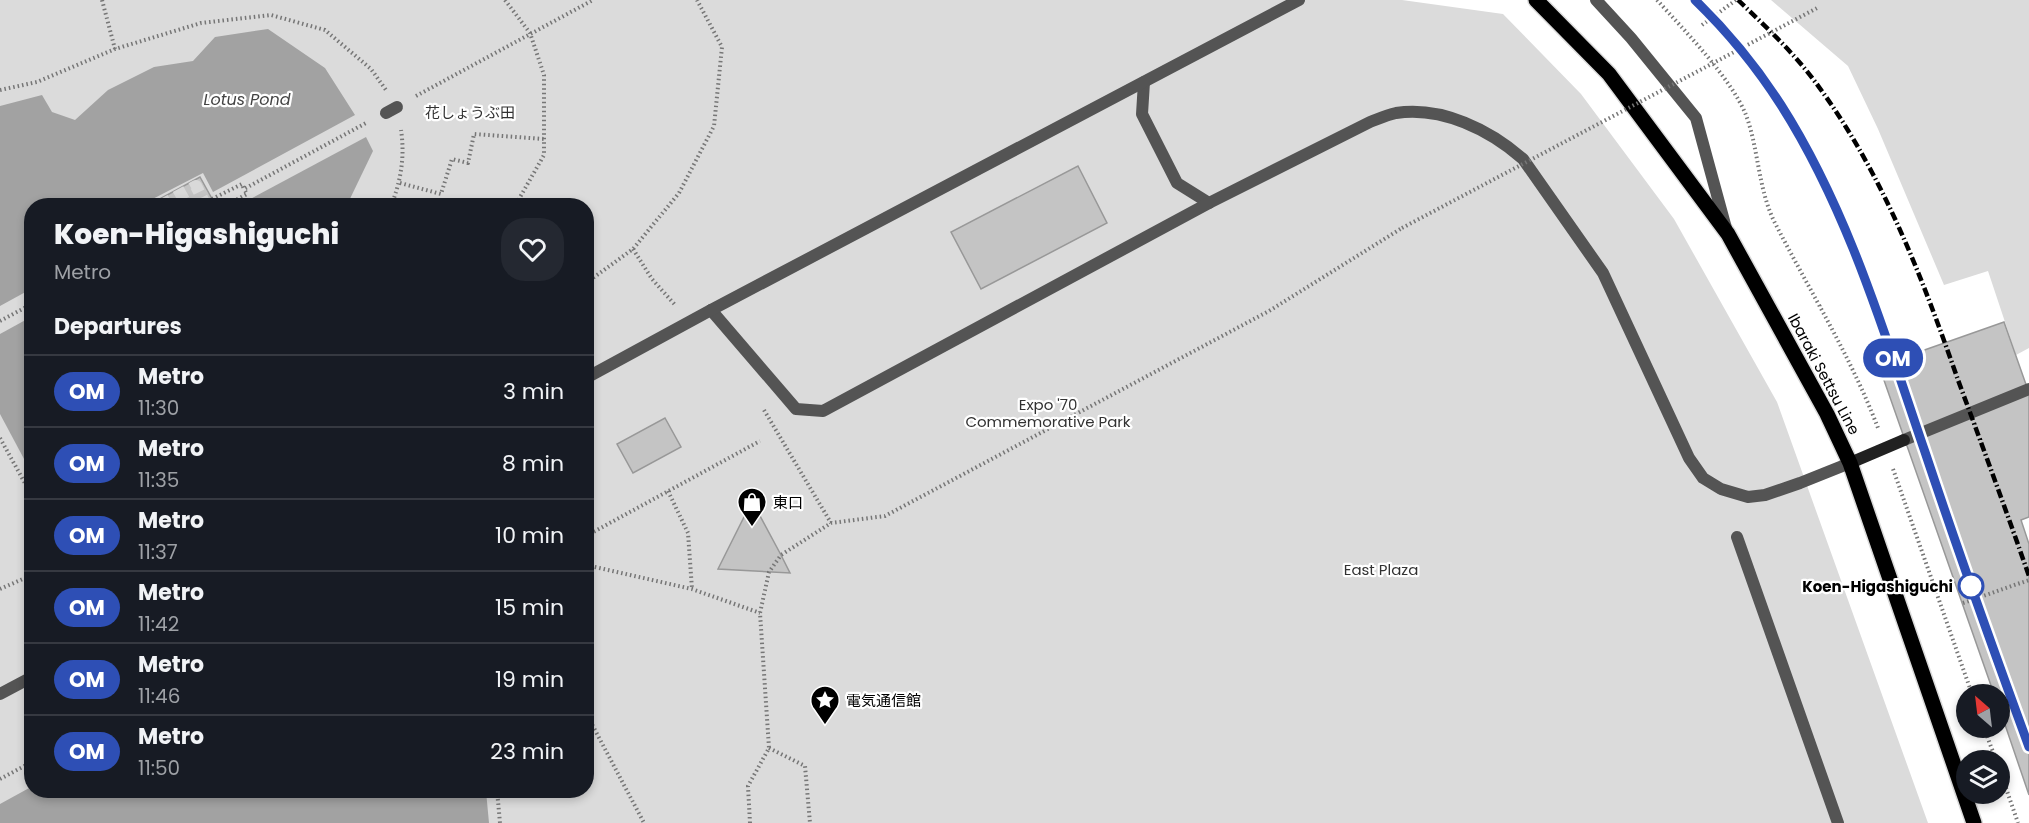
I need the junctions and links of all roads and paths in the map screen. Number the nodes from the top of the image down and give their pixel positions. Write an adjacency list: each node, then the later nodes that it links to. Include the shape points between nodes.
1 (102, 0): 13 (path)
2 (505, 0): 12 (path)
3 (593, 0): 12 (path)
4 (697, 0): 26 (path, via 722,47 714,126 679,193)
5 (1299, 0): 14 (street)
6 (1536, 0): 25 (main road, Ibaraki Settsu Line, via 1609,74)
7 (1596, 0): 25 (street, via 1696,118)
8 (1657, 0): 34 (path, via 1742,105 1770,213)
9 (1736, 0): 11 (path)
10 (1819, 7): 42 (path, bridge, via 1402,228 1269,311 885,516)
11 (1702, 25)
12 (530, 33): 16 (path); 17 (path, via 544,75)
13 (115, 49): 15 (path, via 37,82); 16 (path, via 201,22 271,15 325,30 371,69)
14 (1144, 82): 24 (street, via 1142,114 1177,183); 29 (street)
15 (0, 90)
16 (391, 110): 18 (path, via 403,142); 19 (path)
17 (544, 139): 18 (path, via 474,134 468,163 452,159 441,194); 23 (path, via 544,155)
18 (400, 183): 22 (path)
19 (244, 189): 20 (path, via 242,184); 21 (path, via 247,194)
20 (214, 198)
21 (240, 198)
22 (395, 198)
23 (520, 198)
24 (1209, 203): 29 (street, via 823,411 796,409); 38 (street, via 1370,122 1396,113 1426,113 1464,122 1523,159 1603,273 1689,458 1703,478 1721,489 1748,496 1765,495)
25 (1728, 234): 38 (main road, Ibaraki Settsu Line)
26 (633, 249): 27 (path); 31 (path, via 652,279)
27 (594, 277)
28 (24, 308): 30 (path)
29 (711, 310): 31 (street)
30 (0, 321)
31 (691, 321): 32 (street)
32 (594, 374)
33 (2029, 389): 38 (street)
34 (1865, 395)
35 (758, 403): 42 (path)
36 (0, 438): 39 (path)
37 (760, 441): 40 (path)
38 (1850, 463): 66 (main road, Ibaraki Settsu Line)
39 (24, 482)
40 (668, 491): 43 (path); 49 (path, via 688,533)
41 (1911, 522): 53 (path)
42 (831, 523): 51 (path, via 781,555 769,572)
43 (594, 532)
44 (1737, 537): 65 (street)
45 (594, 567): 49 (path)
46 (24, 578): 48 (path)
47 (2029, 580): 50 (path)
48 (0, 589)
49 (692, 589): 51 (path)
50 (1964, 603)
51 (760, 613): 56 (path)
52 (24, 681): 54 (street)
53 (1968, 684)
54 (0, 694)
55 (594, 728): 62 (path)
56 (769, 748): 63 (path, via 748,786); 64 (path, via 805,766)
57 (24, 766): 58 (path)
58 (0, 779)
59 (498, 798): 61 (path)
60 (2010, 800): 67 (path)
61 (500, 823)
62 (644, 823)
63 (750, 823)
64 (810, 823)
65 (1838, 823)
66 (1974, 823)
67 (2018, 823)

